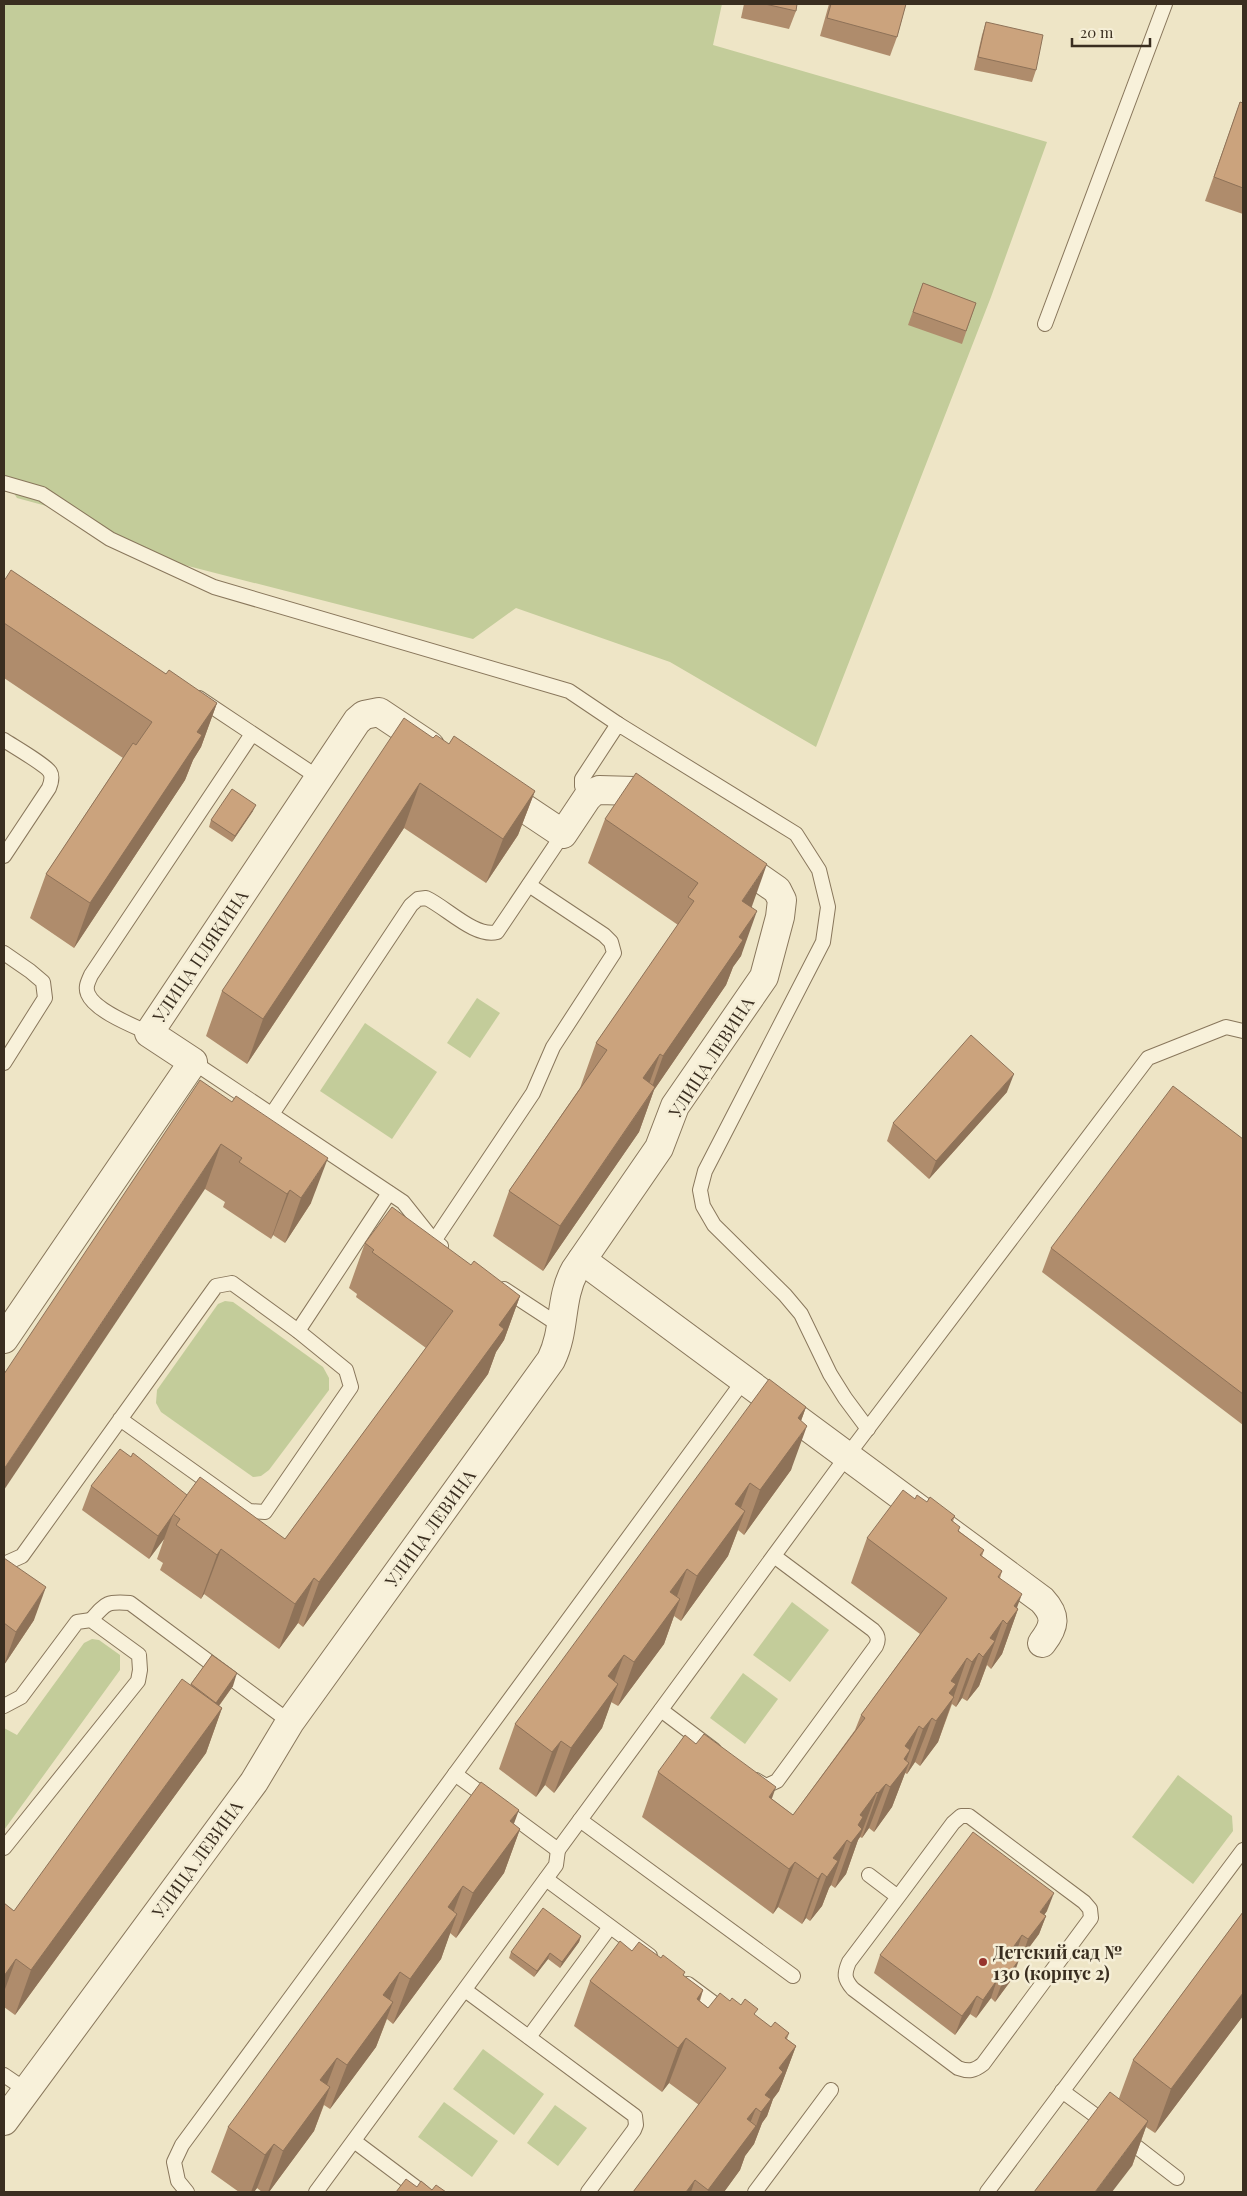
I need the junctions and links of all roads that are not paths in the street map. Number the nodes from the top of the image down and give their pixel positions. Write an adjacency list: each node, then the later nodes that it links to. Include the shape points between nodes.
1 (1164, 4): 2 (lane)
2 (1045, 324)
3 (4, 483): 5 (lane, via 42,494 110,539 214,588 569,691)
4 (188, 690): 6 (lane)
5 (618, 724): 11 (lane, via 582,779); 33 (lane, via 796,834 819,870 828,907 823,942 705,1171 700,1190 703,1206 714,1225 801,1314 830,1374)
6 (252, 734): 10 (lane); 19 (lane, via 86,985 88,996 95,1003 118,1019)
7 (4, 740): 15 (lane, via 44,767 52,781)
8 (450, 759): 10 (street, УЛИЦА ПЛЯКИНА, via 386,716 372,712 357,721)
9 (474, 775): 13 (street)
10 (319, 778): 19 (street, УЛИЦА ПЛЯКИНА)
11 (587, 798): 12 (street, via 599,790 635,791); 13 (street)
12 (674, 819)
13 (563, 834): 16 (lane)
14 (714, 846): 26 (street, УЛИЦА ЛЕВИНА, via 777,890 782,900 764,977 675,1106 659,1148)
15 (4, 856)
16 (529, 885): 22 (lane, via 497,932 488,934 426,898 411,905); 24 (lane, via 604,935 611,942 614,953 553,1047 533,1093)
17 (4, 953): 21 (lane, via 43,982 45,998)
18 (1243, 1031): 33 (lane, via 1226,1027 1148,1058)
19 (149, 1033): 20 (street, УЛИЦА ПЛЯКИНА)
20 (193, 1062): 22 (lane); 30 (street)
21 (4, 1063)
22 (272, 1114): 23 (lane)
23 (389, 1193): 24 (lane, via 403,1202); 29 (lane)
24 (434, 1241): 25 (lane)
25 (450, 1252)
26 (582, 1260): 28 (street, УЛИЦА ЛЕВИНА, via 567,1285); 31 (street)
27 (491, 1280): 28 (lane)
28 (562, 1327): 41 (street, УЛИЦА ЛЕВИНА, via 559,1345 551,1360)
29 (298, 1331): 32 (lane, via 232,1284 216,1286); 32 (lane, via 346,1370 351,1387 265,1512 249,1511)
30 (4, 1339)
31 (744, 1380): 34 (street); 44 (lane)
32 (120, 1419): 36 (lane, via 22,1556)
33 (868, 1429): 34 (lane)
34 (847, 1456): 35 (lane); 38 (street, via 1042,1600 1049,1608 1054,1624)
35 (774, 1556): 40 (lane); 43 (lane, via 874,1630 878,1641 777,1782 766,1786)
36 (4, 1564)
37 (91, 1620): 39 (lane, via 78,1622 21,1697); 41 (lane, via 105,1604 130,1604); 46 (lane, via 139,1655 138,1681)
38 (1042, 1643)
39 (4, 1706)
40 (661, 1710): 42 (lane); 45 (lane)
41 (290, 1722): 60 (street, УЛИЦА ЛЕВИНА, via 254,1782)
42 (729, 1760)
43 (745, 1772)
44 (455, 1774): 47 (lane); 66 (lane, via 182,2145 174,2162 178,2180)
45 (580, 1820): 47 (lane); 55 (lane)
46 (4, 1848)
47 (558, 1850): 50 (lane, via 556,1865)
48 (1243, 1850): 62 (lane)
49 (869, 1875): 51 (lane)
50 (546, 1879): 52 (lane); 56 (lane)
51 (898, 1897): 51 (lane, via 849,1962 844,1972 846,1982 967,2072 983,2064 1091,1918 1090,1909 1084,1902 969,1816 960,1816 953,1822)
52 (610, 1927): 53 (lane); 58 (lane)
53 (658, 1962)
54 (673, 1973): 57 (lane)
55 (793, 1976)
56 (465, 1990): 58 (lane); 64 (lane)
57 (736, 2020)
58 (529, 2037): 69 (lane, via 635,2116 634,2130)
59 (4, 2075): 60 (lane)
60 (26, 2090): 63 (street, УЛИЦА ЛЕВИНА)
61 (831, 2090): 70 (lane)
62 (1062, 2091): 65 (lane); 71 (lane)
63 (4, 2121)
64 (354, 2141): 67 (lane); 68 (lane)
65 (1177, 2178)
66 (187, 2192)
67 (316, 2192)
68 (422, 2192)
69 (588, 2192)
70 (754, 2192)
71 (987, 2192)

